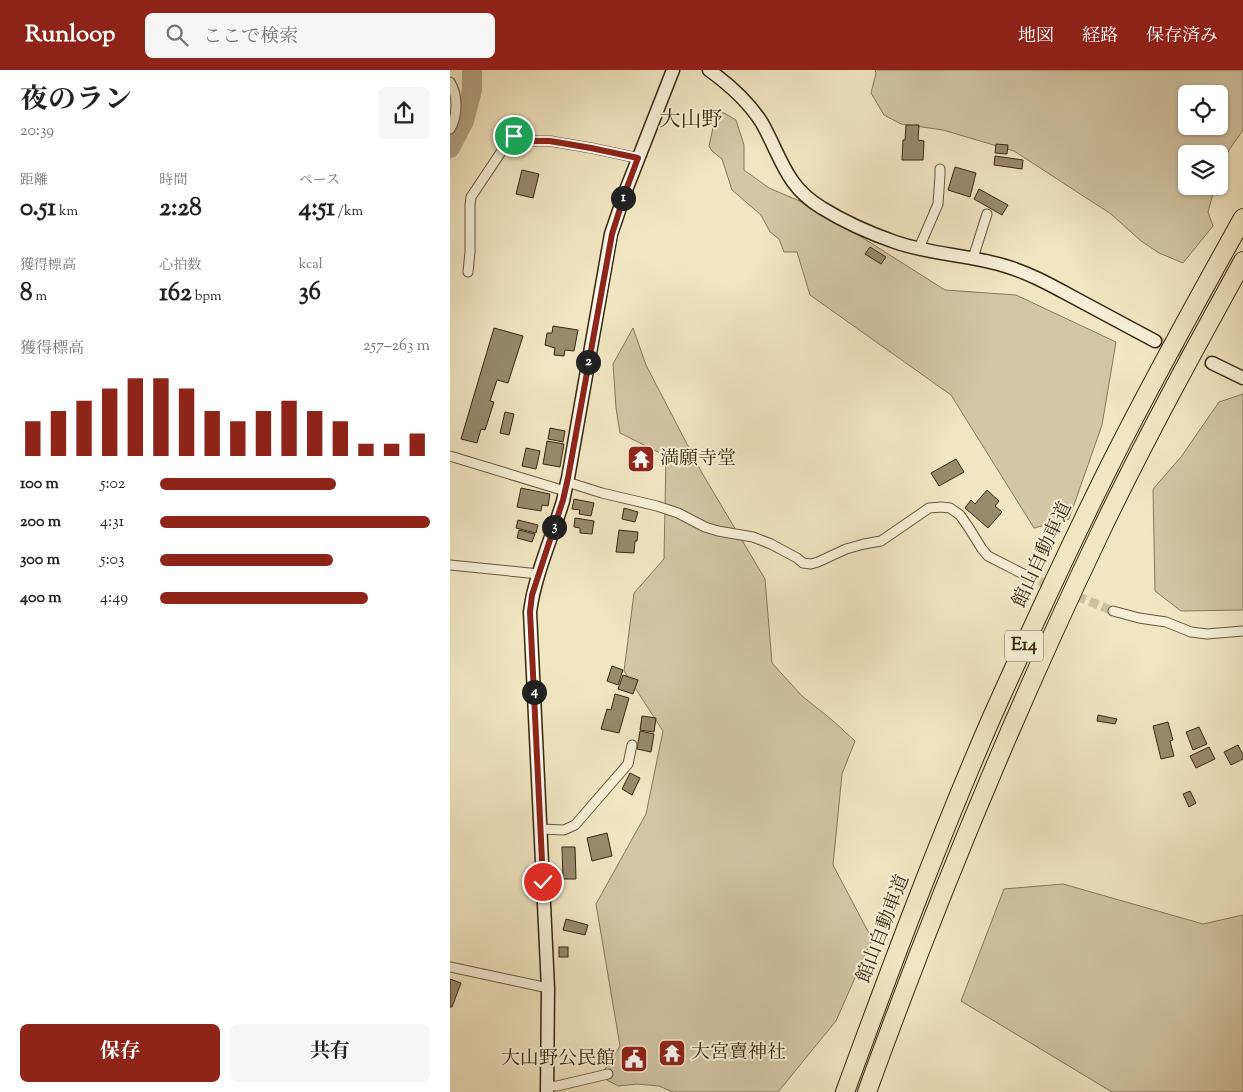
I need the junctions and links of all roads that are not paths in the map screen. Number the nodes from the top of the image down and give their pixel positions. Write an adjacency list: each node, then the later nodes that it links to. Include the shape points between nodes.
1 (672, 70): 5 (street)
2 (709, 70): 9 (street, via 733,88 751,108 785,171 808,199 867,230)
3 (450, 82): 4 (street, via 456,99)
4 (450, 129)
5 (638, 158): 12 (street, via 511,137 471,197); 17 (street, via 612,234)
6 (940, 169): 9 (street, via 938,204)
7 (987, 214): 10 (street)
8 (1243, 218): 29 (highway, 館山自動車道 / E14, via 1106,472 1036,620 946,827)
9 (919, 248): 10 (street)
10 (973, 258): 13 (street, via 1029,274)
11 (1243, 261): 30 (highway, E14, via 1101,530 1050,639 984,792)
12 (468, 272)
13 (1155, 341)
14 (1212, 363): 15 (street)
15 (1243, 378)
16 (450, 456): 17 (street)
17 (566, 487): 19 (street); 20 (street, via 657,506 705,527 753,537 811,564 846,549 881,541 929,508 950,508 960,515 988,556)
18 (450, 564): 19 (street)
19 (538, 574): 24 (street, via 530,612)
20 (1028, 576)
21 (1114, 611): 22 (street, via 1166,622 1191,632)
22 (1243, 631)
23 (632, 745): 24 (street, via 628,764 575,825 564,830)
24 (540, 829): 26 (street)
25 (450, 966): 26 (street)
26 (548, 988): 28 (street)
27 (608, 1074): 28 (street)
28 (547, 1089)
29 (844, 1092)
30 (867, 1092)

